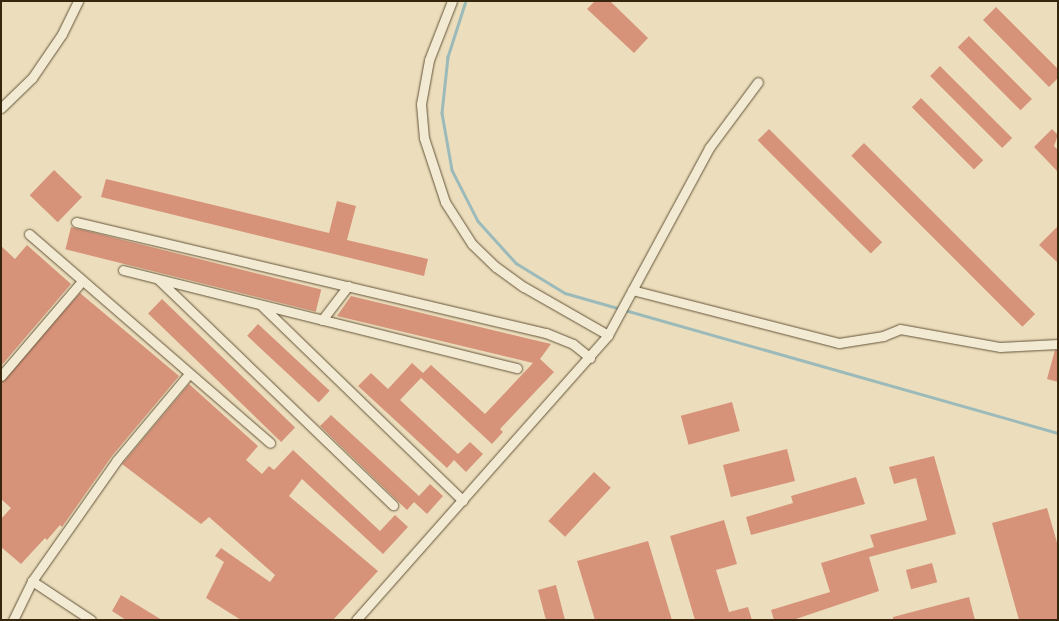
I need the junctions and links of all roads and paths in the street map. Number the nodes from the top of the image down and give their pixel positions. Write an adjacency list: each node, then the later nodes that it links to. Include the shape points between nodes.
1 (78, 1): 4 (street, via 62,34 32,78)
2 (452, 1): 14 (street, via 428,60 421,104 424,138 445,202 472,244 496,267 524,287)
3 (758, 82): 11 (street, via 709,148)
4 (1, 108)
5 (76, 222): 10 (street)
6 (29, 234): 9 (street)
7 (123, 270): 8 (street)
8 (157, 278): 12 (street); 22 (street)
9 (82, 281): 18 (street); 19 (street)
10 (348, 286): 13 (street); 16 (street, via 546,333 573,344)
11 (632, 290): 14 (street); 15 (street, via 839,343 882,336 900,329 1000,347)
12 (260, 304): 13 (street); 21 (street)
13 (322, 320): 17 (street)
14 (608, 335): 16 (street)
15 (1058, 344)
16 (590, 358): 21 (street)
17 (517, 368)
18 (190, 374): 20 (street); 23 (street, via 117,460)
19 (1, 376)
20 (270, 443)
21 (463, 501): 26 (street)
22 (393, 505)
23 (32, 581): 24 (street); 25 (street)
24 (13, 620)
25 (91, 620)
26 (356, 620)

